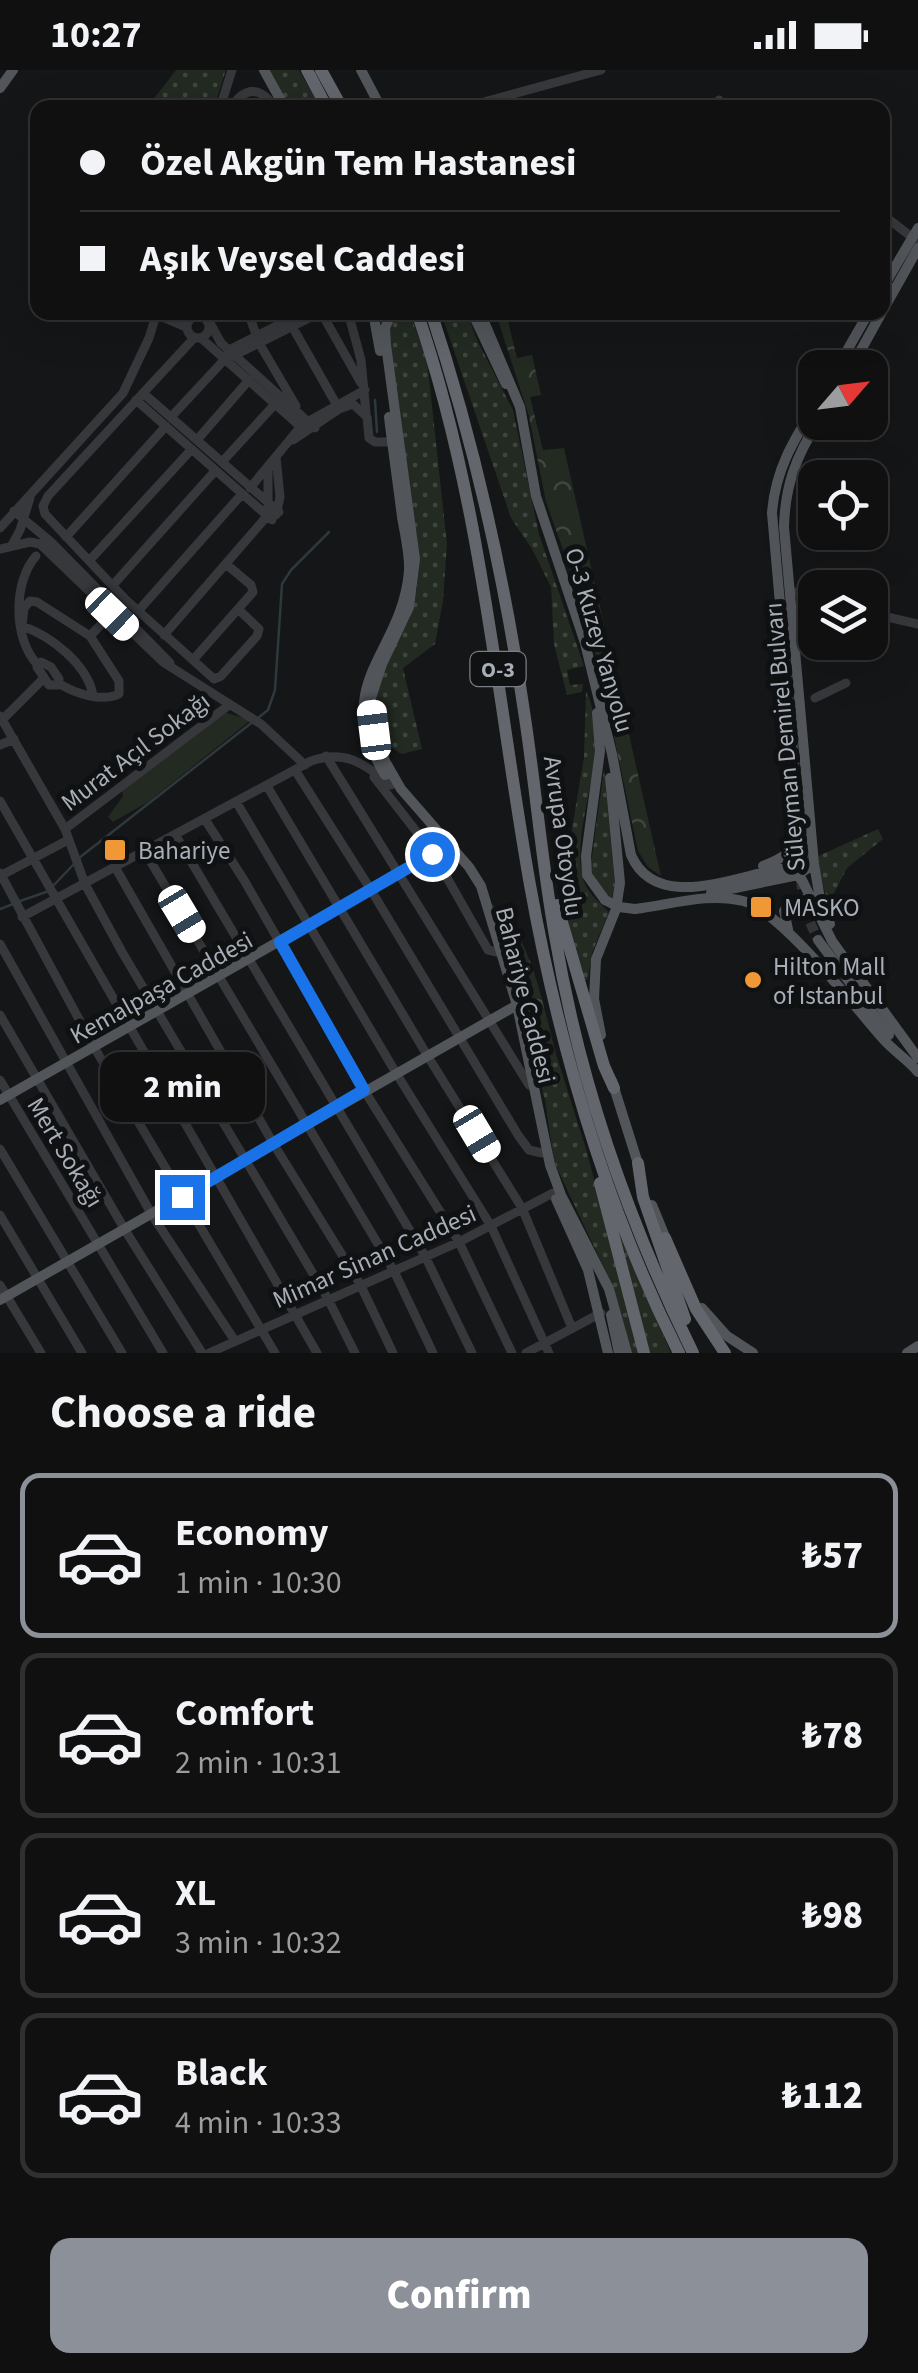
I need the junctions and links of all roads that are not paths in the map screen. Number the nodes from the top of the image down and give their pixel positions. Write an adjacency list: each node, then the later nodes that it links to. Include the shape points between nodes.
1 (13, 70): 9 (main road)
2 (232, 70): 10 (street)
3 (256, 70): 13 (main road)
4 (264, 70): 14 (main road)
5 (306, 70): 15 (highway)
6 (322, 70): 16 (highway)
7 (361, 70): 17 (main road)
8 (601, 70): 18 (street)
9 (0, 88)
10 (223, 100)
11 (237, 100): 12 (street, via 257,90)
12 (272, 100)
13 (277, 100)
14 (278, 100)
15 (323, 100)
16 (338, 100)
17 (377, 100)
18 (491, 100)
19 (890, 220): 20 (street)
20 (917, 239): 21 (main road); 22 (main road)
21 (890, 278)
22 (890, 295)
23 (154, 320): 62 (street, via 123,393)
24 (190, 320): 39 (street)
25 (206, 320): 39 (street, via 208,332)
26 (208, 320): 44 (street)
27 (251, 320): 40 (street)
28 (288, 320): 40 (street); 49 (street)
29 (325, 320): 46 (street)
30 (350, 320): 46 (street)
31 (373, 320): 56 (main road)
32 (388, 320): 56 (main road)
33 (421, 320): 43 (highway, Avrupa Otoyolu / O-3)
34 (432, 320): 43 (highway, Avrupa Otoyolu / O-3)
35 (476, 320): 120 (main road, O-3 Kuzey Yanyolu, bridge, via 515,410 535,510 591,681 600,751 587,875 619,907)
36 (483, 320): 93 (main road, O-3 Kuzey Yanyolu, via 520,408 536,496)
37 (865, 320): 41 (main road)
38 (878, 320): 42 (main road)
39 (198, 338): 44 (street); 47 (street)
40 (259, 339): 44 (street); 50 (street)
41 (848, 350)
42 (861, 350)
43 (437, 351): 103 (highway, Avrupa Otoyolu / O-3, via 477,468 502,581); 144 (highway, Avrupa Otoyolu / O-3, via 471,514 530,880)
44 (229, 355): 45 (street); 50 (street); 52 (street)
45 (249, 380): 48 (street); 57 (street)
46 (364, 390): 49 (street); 51 (street)
47 (140, 397): 52 (street); 65 (street, via 42,506)
48 (276, 403): 53 (street); 59 (street)
49 (338, 407): 51 (street, via 354,404); 53 (street)
50 (300, 412): 53 (street)
51 (367, 417): 56 (street, via 370,438)
52 (169, 421): 57 (street); 65 (street)
53 (308, 427): 58 (street)
54 (798, 433): 88 (main road, Süleyman Demirel Bulvarı, via 774,490)
55 (808, 440): 73 (main road, Süleyman Demirel Bulvarı, via 784,502)
56 (396, 442): 99 (main road, Bahariye Caddesi, via 409,567 363,703 369,742); 134 (main road, via 415,580 376,678 374,730 400,789 481,886)
57 (194, 445): 59 (street); 70 (street)
58 (276, 456): 60 (street); 61 (street, via 268,470)
59 (218, 466): 60 (street); 72 (street)
60 (246, 491): 61 (street); 76 (street)
61 (272, 513): 71 (street)
62 (19, 515): 63 (street); 64 (street); 67 (street)
63 (0, 528)
64 (35, 528): 66 (street); 77 (street)
65 (66, 537): 70 (street)
66 (30, 542): 67 (street); 77 (street, via 48,550)
67 (12, 544): 68 (street)
68 (0, 549)
69 (36, 556): 80 (street, via 24,569)
70 (90, 561): 72 (street)
71 (226, 564): 75 (street, via 252,585); 81 (street)
72 (114, 585): 76 (street)
73 (791, 591): 74 (street); 111 (main road, Süleyman Demirel Bulvarı)
74 (798, 593)
75 (238, 609): 83 (street); 83 (street, via 259,629 257,636 214,679)
76 (139, 610): 81 (street)
77 (115, 611): 82 (street); 91 (street, via 172,666)
78 (888, 617): 79 (street)
79 (918, 624)
80 (22, 626): 82 (street, via 24,608 33,600); 84 (street, via 25,648); 89 (street, via 63,651)
81 (164, 635): 83 (street)
82 (90, 636): 89 (street, via 121,687 117,696)
83 (193, 660)
84 (37, 664): 85 (street); 87 (street, via 51,668)
85 (43, 679): 87 (street); 92 (street)
86 (846, 683): 90 (street)
87 (60, 684): 89 (street)
88 (787, 687): 111 (main road, Süleyman Demirel Bulvarı); 115 (main road, via 796,837 788,855)
89 (93, 695)
90 (815, 698)
91 (229, 705): 98 (street, via 256,721); 105 (street, Murat Açıl Sokağı)
92 (1, 718): 94 (street)
93 (605, 722): 115 (main road, O-3 Kuzey Yanyolu, via 637,868 673,887); 149 (main road, via 620,883 598,948 594,998)
94 (14, 739): 95 (street); 105 (street)
95 (0, 746)
96 (326, 756): 97 (street); 98 (street); 113 (street)
97 (364, 764): 99 (street); 109 (street)
98 (300, 768): 100 (street); 118 (street)
99 (391, 785): 107 (main road, Bahariye Caddesi)
100 (267, 786): 102 (street); 121 (street)
101 (0, 801): 110 (street)
102 (236, 802): 104 (street); 124 (street)
103 (538, 814): 149 (highway, via 566,939); 204 (highway, Avrupa Otoyolu / O-3, via 555,938 590,1082 629,1205)
104 (206, 820): 106 (street); 127 (street)
105 (66, 835): 110 (street, Murat Açıl Sokağı); 117 (street)
106 (176, 836): 108 (street); 130 (street)
107 (445, 847): 109 (main road, Kemalpaşa Caddesi); 129 (main road, Bahariye Caddesi, via 481,896)
108 (145, 852): 112 (street); 132 (street)
109 (432, 854): 113 (main road, Kemalpaşa Caddesi); 129 (street, via 488,950)
110 (32, 860): 114 (street, Murat Açıl Sokağı); 119 (street)
111 (808, 863): 116 (main road); 131 (main road, Süleyman Demirel Bulvarı)
112 (115, 867): 117 (street); 133 (street)
113 (400, 873): 118 (main road, Kemalpaşa Caddesi); 137 (street)
114 (0, 875): 123 (street)
115 (749, 875): 116 (main road, via 781,868)
116 (798, 875): 120 (main road); 122 (main road)
117 (85, 884): 119 (street); 135 (street)
118 (372, 890): 121 (main road, Kemalpaşa Caddesi); 139 (street)
119 (53, 892): 123 (street); 138 (street)
120 (679, 902): 125 (main road, via 750,902)
121 (341, 908): 124 (main road, Kemalpaşa Caddesi); 141 (street)
122 (817, 912): 125 (main road, via 804,903 788,905); 131 (main road)
123 (22, 918): 140 (street)
124 (310, 924): 127 (main road, Kemalpaşa Caddesi); 145 (street)
125 (790, 934): 143 (main road, via 890,1046)
126 (818, 940): 143 (main road)
127 (280, 942): 130 (main road, Kemalpaşa Caddesi); 150 (street)
128 (0, 944): 142 (street)
129 (498, 952): 134 (main road, Bahariye Caddesi)
130 (250, 960): 132 (main road, Kemalpaşa Caddesi); 152 (street)
131 (847, 962): 143 (main road, Süleyman Demirel Bulvarı)
132 (219, 977): 133 (main road, Kemalpaşa Caddesi); 153 (street)
133 (188, 994): 135 (main road, Kemalpaşa Caddesi); 154 (street)
134 (514, 1006): 137 (main road); 148 (main road, Bahariye Caddesi); 171 (main road, via 550,1165)
135 (156, 1012): 138 (main road, Kemalpaşa Caddesi); 157 (street)
136 (0, 1015): 147 (street)
137 (488, 1019): 139 (main road); 148 (street)
138 (129, 1028): 140 (main road, Kemalpaşa Caddesi); 159 (street)
139 (457, 1037): 141 (main road); 156 (street, via 529,1150)
140 (94, 1048): 142 (main road, Kemalpaşa Caddesi); 161 (street)
141 (427, 1056): 145 (main road); 162 (street)
142 (66, 1063): 147 (main road, Kemalpaşa Caddesi); 164 (street)
143 (917, 1065)
144 (572, 1070): 202 (highway); 203 (highway, O-3, via 631,1245)
145 (396, 1073): 150 (main road); 165 (street)
146 (0, 1080): 151 (street, Mert Sokağı)
147 (36, 1080): 151 (main road, Kemalpaşa Caddesi); 166 (street)
148 (529, 1085): 156 (main road, Bahariye Caddesi)
149 (614, 1088): 158 (main road)
150 (364, 1090): 152 (main road); 168 (street)
151 (4, 1098): 169 (street, Mert Sokağı)
152 (336, 1108): 153 (main road); 170 (street)
153 (305, 1124): 154 (main road); 174 (street)
154 (274, 1143): 157 (main road); 176 (street)
155 (0, 1148): 172 (street)
156 (542, 1153): 160 (main road, Bahariye Caddesi)
157 (245, 1161): 159 (main road); 179 (street)
158 (638, 1164): 167 (main road); 205 (highway, via 661,1255)
159 (216, 1178): 161 (main road); 180 (street)
160 (553, 1193): 162 (street, Mimar Sinan Caddesi); 173 (main road, Bahariye Caddesi)
161 (182, 1197): 164 (main road); 183 (street)
162 (522, 1208): 165 (street, Mimar Sinan Caddesi); 182 (street)
163 (0, 1215): 175 (street)
164 (152, 1215): 166 (main road); 184 (street)
165 (491, 1226): 168 (street, Mimar Sinan Caddesi); 186 (street)
166 (125, 1230): 169 (main road); 191 (street)
167 (665, 1238): 206 (highway, via 690,1298); 207 (main road, via 706,1314)
168 (459, 1242): 170 (street, Mimar Sinan Caddesi); 198 (street)
169 (98, 1244): 172 (main road); 190 (street, Mert Sokağı)
170 (425, 1256): 174 (street, Mimar Sinan Caddesi); 197 (street)
171 (592, 1258): 200 (main road, via 607,1300); 201 (main road, via 609,1289)
172 (66, 1261): 175 (main road); 189 (street)
173 (588, 1270): 181 (main road, Bahariye Caddesi); 200 (main road)
174 (394, 1272): 176 (street, Mimar Sinan Caddesi); 196 (street)
175 (38, 1278): 178 (main road); 188 (street)
176 (360, 1284): 179 (street, Mimar Sinan Caddesi); 195 (street)
177 (0, 1285): 178 (street)
178 (3, 1298): 187 (street)
179 (328, 1299): 180 (street, Mimar Sinan Caddesi); 194 (street)
180 (296, 1313): 183 (street, Mimar Sinan Caddesi); 193 (street)
181 (601, 1313): 182 (street); 200 (main road, Bahariye Caddesi)
182 (572, 1328): 186 (street)
183 (262, 1329): 184 (street, Mimar Sinan Caddesi); 192 (street)
184 (235, 1341): 191 (street, Mimar Sinan Caddesi)
185 (918, 1346): 208 (main road)
186 (546, 1348): 199 (street)
187 (40, 1353)
188 (82, 1353)
189 (122, 1353)
190 (164, 1353)
191 (205, 1353)
192 (274, 1353)
193 (318, 1353)
194 (355, 1353)
195 (392, 1353)
196 (432, 1353)
197 (472, 1353)
198 (512, 1353)
199 (526, 1353)
200 (614, 1353)
201 (627, 1353)
202 (644, 1353)
203 (678, 1353)
204 (693, 1353)
205 (701, 1353)
206 (725, 1353)
207 (753, 1353)
208 (907, 1353)

